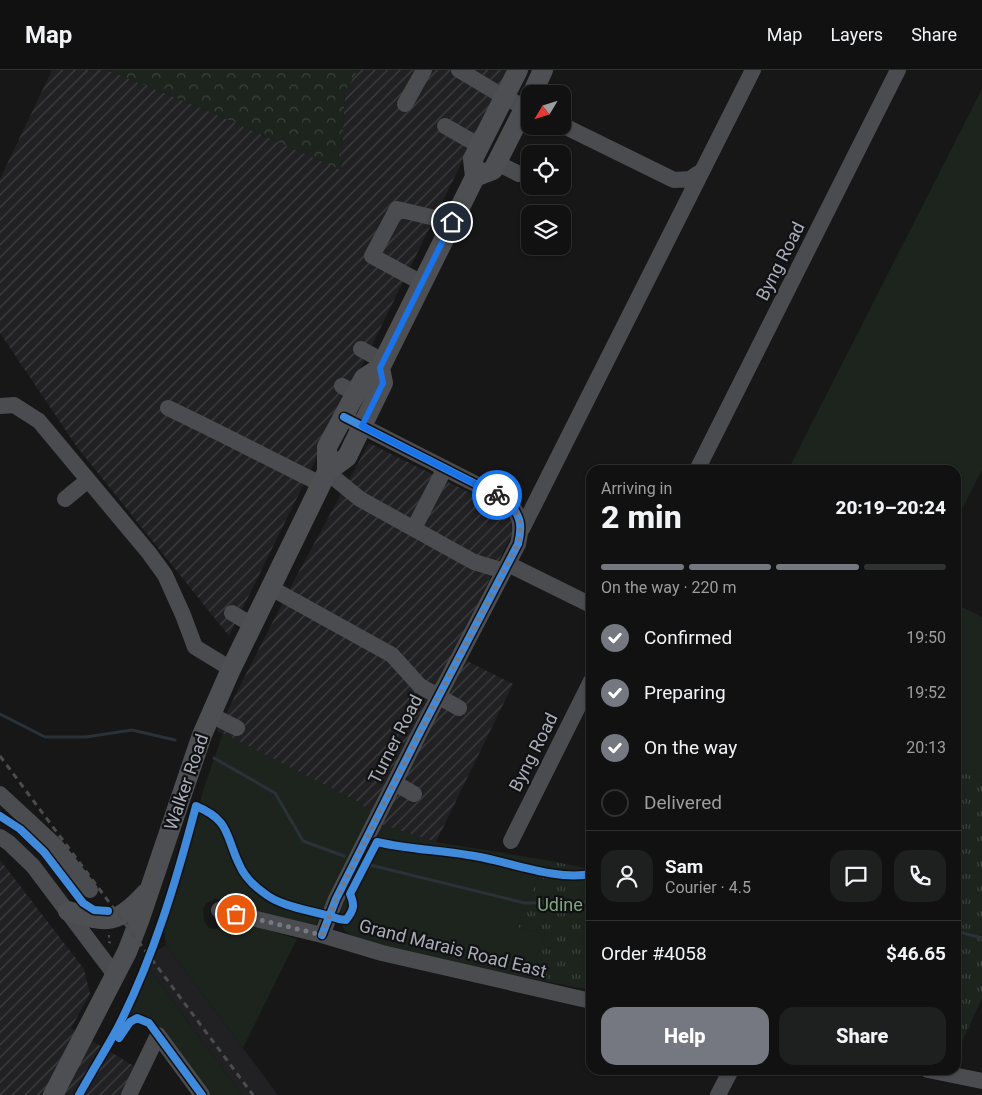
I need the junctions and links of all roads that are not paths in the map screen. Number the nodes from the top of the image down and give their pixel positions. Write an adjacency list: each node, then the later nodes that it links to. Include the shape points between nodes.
1 (424, 70): 10 (street)
2 (518, 70): 8 (main road, Walker Road)
3 (543, 70): 7 (main road)
4 (753, 70): 16 (street)
5 (898, 70): 27 (street, Byng Road)
6 (466, 72): 8 (street)
7 (536, 85)
8 (504, 97): 9 (street); 14 (main road, Walker Road)
9 (521, 100)
10 (405, 104)
11 (521, 117): 15 (main road)
12 (445, 126): 14 (street)
13 (571, 129): 16 (street, via 674,180 690,179)
14 (480, 146): 18 (main road, Walker Road, via 473,159)
15 (497, 163): 17 (street); 18 (main road, via 493,170)
16 (702, 171): 33 (street, Turner Road)
17 (519, 174)
18 (475, 177): 19 (main road, Walker Road)
19 (452, 222): 20 (main road, Walker Road); 20 (street, via 397,209 372,256)
20 (422, 283): 22 (main road, Walker Road)
21 (361, 349): 22 (street)
22 (382, 364): 25 (main road, Walker Road, via 349,390); 26 (main road, Walker Road, via 383,383)
23 (0, 406): 30 (street, via 14,405 39,421)
24 (168, 408): 29 (street, via 263,456)
25 (344, 417): 26 (street); 29 (main road, Walker Road, via 327,447)
26 (362, 426): 28 (street); 29 (main road, Walker Road, via 347,457)
27 (700, 465)
28 (445, 468): 32 (street); 33 (street, via 509,501 518,514)
29 (324, 478): 32 (street); 35 (main road, Walker Road)
30 (88, 480): 31 (street); 39 (street, via 165,575 195,647)
31 (65, 499)
32 (414, 528): 34 (street, via 474,562)
33 (522, 529): 34 (street, Turner Road)
34 (506, 567): 36 (street); 41 (street, Turner Road)
35 (271, 588): 38 (main road, Walker Road); 41 (street, via 392,655 420,686)
36 (586, 603)
37 (232, 614): 38 (street)
38 (252, 625): 39 (main road, Walker Road)
39 (231, 669): 43 (main road, Walker Road)
40 (586, 691): 49 (street, Byng Road)
41 (439, 697): 42 (street); 45 (street, Turner Road)
42 (459, 708)
43 (211, 715): 44 (street); 51 (main road, Walker Road, via 187,776)
44 (237, 728)
45 (395, 783): 47 (street); 54 (street, Turner Road, via 336,899)
46 (0, 794): 50 (street, via 55,845)
47 (414, 794)
48 (0, 836): 53 (street, via 33,866)
49 (511, 840)
50 (90, 890)
51 (150, 890): 53 (main road, via 131,909 107,920); 55 (main road, Walker Road)
52 (219, 910): 54 (street, Grand Marais Road East)
53 (68, 911): 55 (street)
54 (322, 935): 56 (street, Grand Marais Road East, via 382,953)
55 (116, 975): 60 (main road, Walker Road)
56 (586, 1000)
57 (728, 1075): 63 (street)
58 (950, 1075): 59 (street)
59 (982, 1082): 64 (street)
60 (53, 1095)
61 (129, 1095): 62 (street, via 158,1036)
62 (202, 1095)
63 (718, 1095)
64 (975, 1095)

